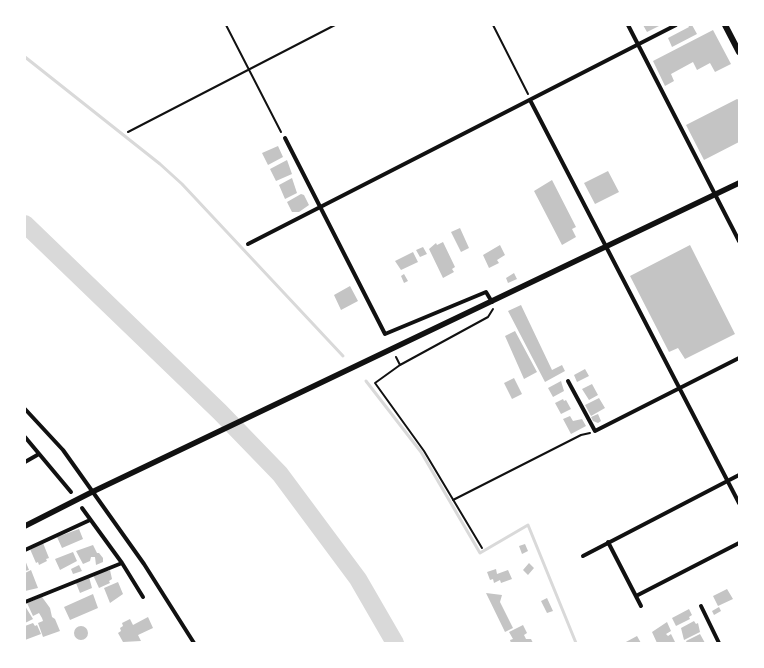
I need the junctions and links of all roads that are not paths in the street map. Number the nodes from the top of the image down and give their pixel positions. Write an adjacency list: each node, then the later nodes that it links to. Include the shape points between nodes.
1 (628, 25): 4 (street)
2 (676, 25): 4 (street)
3 (725, 25): 5 (highway)
4 (638, 44): 6 (street); 9 (street)
5 (739, 52)
6 (530, 100): 10 (street); 13 (street)
7 (285, 138): 10 (street)
8 (739, 182): 9 (main road)
9 (715, 194): 11 (street); 13 (main road)
10 (320, 207): 12 (street); 14 (street, via 385,334 486,292)
11 (739, 241)
12 (248, 244)
13 (607, 247): 14 (main road); 17 (street)
14 (492, 302): 25 (main road)
15 (739, 358): 17 (street)
16 (568, 381): 17 (street, via 595,431)
17 (680, 388): 23 (street)
18 (25, 409): 25 (street, via 63,450)
19 (25, 437): 20 (street)
20 (39, 454): 21 (street); 24 (street)
21 (25, 462)
22 (739, 475): 23 (street)
23 (728, 481): 26 (street); 30 (street)
24 (70, 492)
25 (92, 492): 29 (main road); 40 (street, via 144,564)
26 (739, 503)
27 (82, 508): 28 (street)
28 (90, 520): 32 (street); 34 (street)
29 (25, 526)
30 (608, 542): 33 (street); 35 (street)
31 (739, 543): 35 (street)
32 (25, 550)
33 (582, 556)
34 (122, 562): 36 (street); 37 (street)
35 (636, 596): 38 (street)
36 (143, 597)
37 (25, 602)
38 (641, 606)
39 (702, 606): 41 (street)
40 (194, 643)
41 (719, 643)

